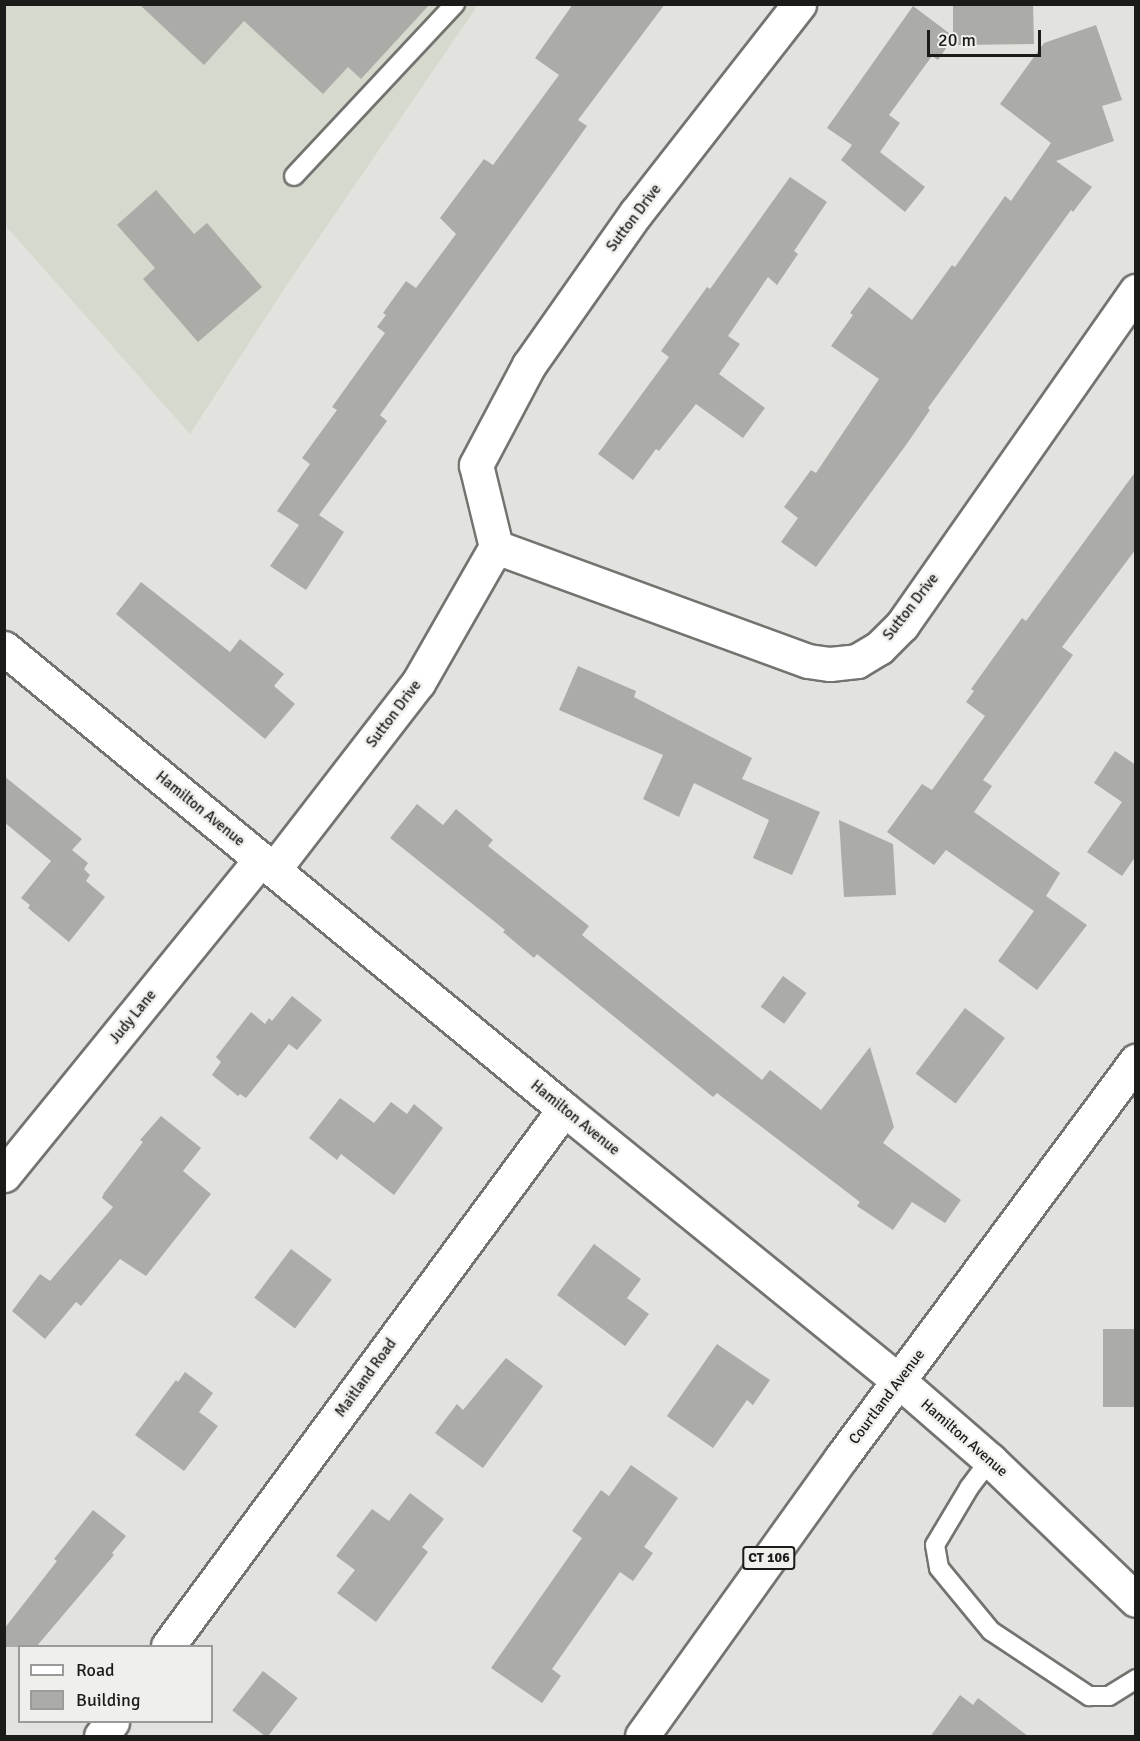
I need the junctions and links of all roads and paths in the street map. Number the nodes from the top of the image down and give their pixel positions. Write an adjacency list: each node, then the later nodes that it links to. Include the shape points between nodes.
1 (455, 4): 3 (lane)
2 (798, 4): 5 (street, Sutton Drive, via 636,213 529,365 476,465)
3 (294, 176)
4 (1136, 291): 5 (street, Sutton Drive, via 902,625 879,648 857,661 808,661)
5 (496, 546): 7 (street, Sutton Drive, via 418,683)
6 (4, 648): 7 (street, Hamilton Avenue)
7 (268, 864): 9 (street, Hamilton Avenue); 10 (street, Judy Lane)
8 (1136, 1061): 11 (street, Courtland Avenue / CT 106)
9 (564, 1109): 11 (street, Hamilton Avenue); 14 (street, Maitland Road)
10 (4, 1175)
11 (899, 1381): 12 (street, Hamilton Avenue); 18 (street, Courtland Avenue / CT 106)
12 (990, 1460): 13 (street, Hamilton Avenue); 15 (lane, via 935,1545 939,1568 991,1631 1089,1696 1109,1696)
13 (1136, 1600)
14 (169, 1645)
15 (1136, 1679)
16 (111, 1723): 17 (street)
17 (101, 1737)
18 (642, 1737)

